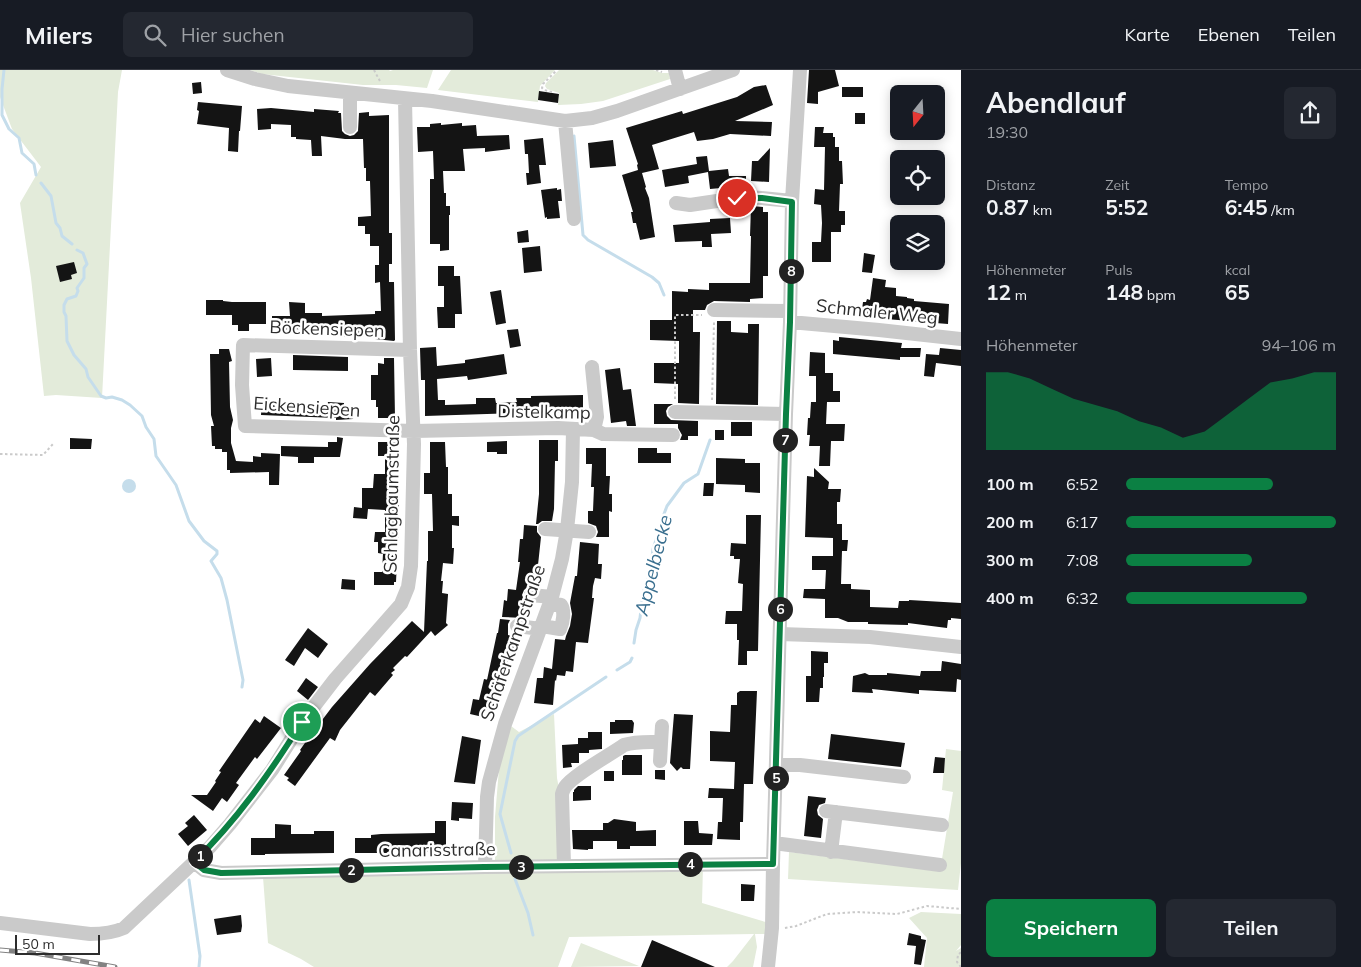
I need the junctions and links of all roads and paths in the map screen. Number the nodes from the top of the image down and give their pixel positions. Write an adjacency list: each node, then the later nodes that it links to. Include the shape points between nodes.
1 (228, 70): 8 (street, via 288,86)
2 (557, 70): 7 (path, via 542,88)
3 (675, 70): 6 (street)
4 (733, 70): 6 (street)
5 (800, 70): 12 (street)
6 (680, 89): 10 (street, via 617,112)
7 (552, 92)
8 (350, 93): 9 (street); 11 (street)
9 (406, 99): 10 (street); 19 (street, Schlagbaumstraße)
10 (565, 121): 14 (street)
11 (350, 127)
12 (792, 202): 13 (street, via 750,197 690,205); 16 (street)
13 (676, 203)
14 (574, 219)
15 (714, 312): 16 (street, Schmaler Weg); 21 (path, via 675,315); 22 (path)
16 (790, 317): 17 (street, Schmaler Weg); 23 (street)
17 (961, 339)
18 (243, 345): 19 (street, Böckensiepen); 26 (street, Eickensiepen, via 245,426)
19 (410, 350): 26 (street, Schlagbaumstraße)
20 (592, 367): 25 (street, via 597,418)
21 (675, 412): 22 (street)
22 (711, 413): 23 (street)
23 (786, 414): 37 (street)
24 (573, 429): 25 (street, Distelkamp); 26 (street, Distelkamp); 31 (street, Schäferkampstraße)
25 (594, 430): 27 (street, Distelkamp, via 603,434)
26 (414, 432): 47 (street, Schlagbaumstraße, via 411,566 401,604 335,679 302,722 272,770 230,824)
27 (673, 435)
28 (53, 444): 29 (path, via 43,455)
29 (0, 454)
30 (545, 529): 31 (street)
31 (567, 530): 32 (street); 34 (street, Schäferkampstraße)
32 (589, 532)
33 (531, 595): 34 (street)
34 (551, 600): 36 (street, Schäferkampstraße)
35 (517, 626): 36 (street)
36 (541, 628): 51 (street, Schäferkampstraße, via 505,724 489,782)
37 (780, 634): 38 (street, via 870,637); 42 (street)
38 (961, 647)
39 (662, 726): 40 (street)
40 (661, 742): 41 (street); 50 (street, via 637,742 624,746 566,785 562,794)
41 (660, 761)
42 (776, 765): 43 (street); 45 (street)
43 (904, 777)
44 (942, 825): 46 (street, via 830,811)
45 (774, 843): 46 (street); 48 (street)
46 (831, 852): 49 (street)
47 (194, 862): 51 (street, Canarisstraße, via 204,870 221,873); 53 (street, Schlagbaumstraße, via 124,928 114,932 90,934)
48 (773, 864): 50 (street, Canarisstraße); 54 (street)
49 (940, 865)
50 (564, 866): 51 (street, Canarisstraße)
51 (484, 867)
52 (961, 910): 54 (path, via 926,906 897,914 828,914 796,926)
53 (0, 923)
54 (772, 928): 56 (street)
55 (961, 952): 57 (path, via 957,958)
56 (768, 967)
57 (961, 967)

